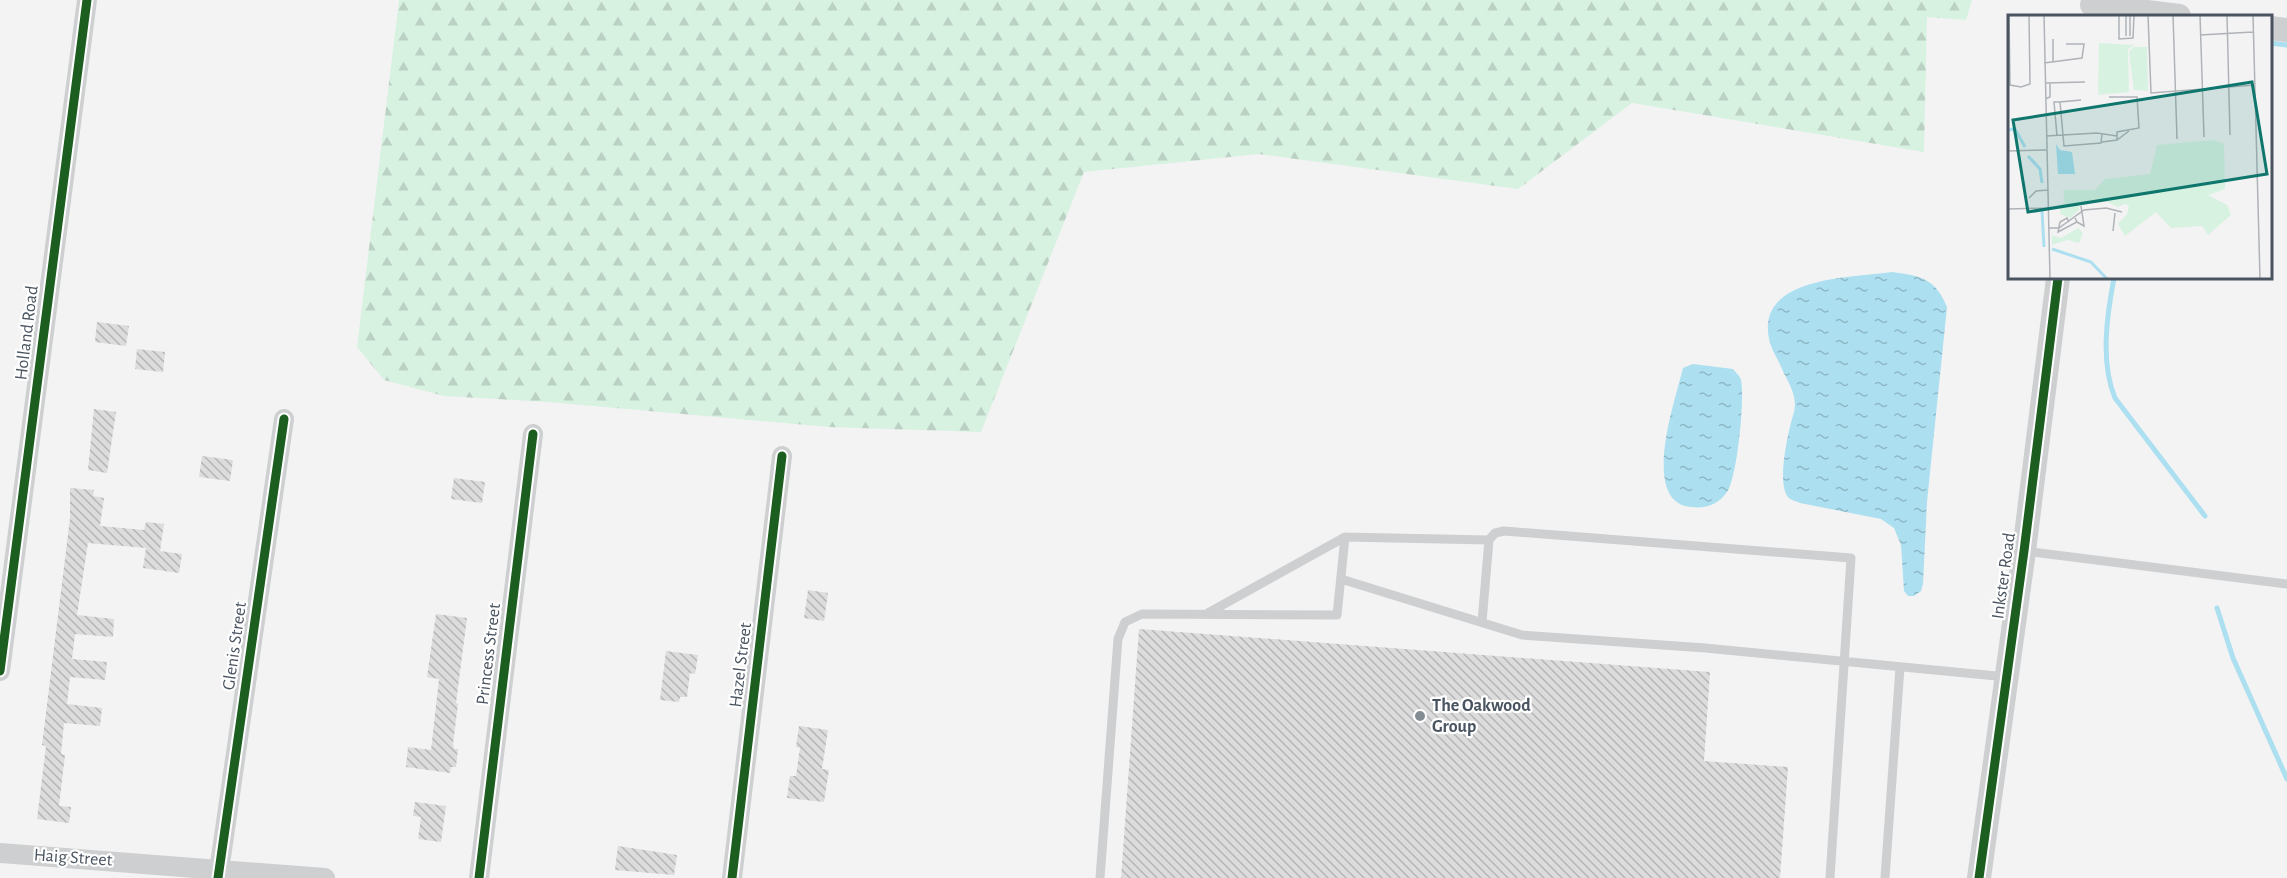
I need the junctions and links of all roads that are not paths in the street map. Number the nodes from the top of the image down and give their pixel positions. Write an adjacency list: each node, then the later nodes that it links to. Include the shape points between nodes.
1 (87, 0): 19 (street, Holland Road)
2 (2092, 7): 3 (street)
3 (2169, 15)
4 (2272, 28): 5 (street)
5 (2287, 30)
6 (2058, 279): 12 (street, Inkster Road)
7 (284, 419): 22 (street, Glenis Street)
8 (532, 434): 24 (street, Princess Street)
9 (782, 456): 25 (street, Hazel Street)
10 (1345, 537): 11 (lane); 13 (lane); 15 (lane)
11 (1489, 540): 16 (lane); 17 (lane, via 1494,533 1504,531 1851,558)
12 (2024, 551): 14 (lane); 20 (street, Inkster Road)
13 (1341, 579): 15 (lane, via 1336,615); 16 (lane)
14 (2287, 584)
15 (1208, 613): 26 (lane, via 1142,614 1125,622 1118,639)
16 (1482, 622): 17 (lane, via 1522,635)
17 (1844, 662): 18 (lane); 27 (lane)
18 (1900, 667): 20 (lane); 28 (lane)
19 (0, 671)
20 (2007, 677): 29 (street, Inkster Road)
21 (0, 853): 22 (street, Haig Street)
22 (219, 874): 23 (street, Haig Street)
23 (325, 878)
24 (479, 878)
25 (732, 878)
26 (1100, 878)
27 (1830, 878)
28 (1885, 878)
29 (1979, 878)

